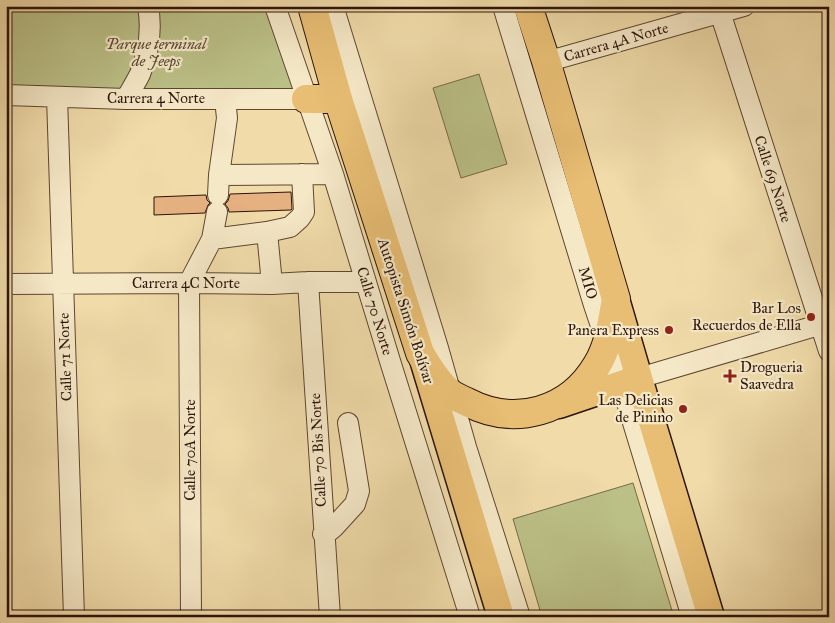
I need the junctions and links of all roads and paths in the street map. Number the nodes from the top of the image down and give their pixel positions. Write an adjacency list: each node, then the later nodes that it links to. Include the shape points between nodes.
1 (148, 6): 12 (street, via 151,21 148,48 140,74)
2 (275, 6): 14 (street, Calle 70 Norte)
3 (312, 6): 15 (highway, Autopista Simón Bolívar)
4 (333, 6): 33 (street)
5 (503, 6): 29 (street, MIO)
6 (528, 6): 9 (highway)
7 (744, 6): 8 (street, Carrera 4A Norte)
8 (719, 10): 9 (street, Carrera 4A Norte); 28 (street, Calle 69 Norte)
9 (546, 61): 27 (highway)
10 (6, 95): 11 (street, Carrera 4 Norte)
11 (57, 96): 12 (street, Carrera 4 Norte); 23 (street, Calle 71 Norte)
12 (126, 99): 13 (street, Carrera 4 Norte)
13 (225, 99): 14 (street, Carrera 4 Norte); 18 (street, via 227,118)
14 (306, 99): 15 (highway); 17 (street, Calle 70 Norte)
15 (338, 99): 31 (highway, Autopista Simón Bolívar)
16 (302, 174): 17 (street); 18 (street); 19 (street, via 304,212 290,227)
17 (332, 174): 22 (street, Calle 70 Norte)
18 (218, 194): 20 (street)
19 (266, 232): 20 (street); 26 (street)
20 (212, 239): 24 (street)
21 (308, 282): 22 (street, Carrera 4C Norte); 26 (street, Carrera 4C Norte); 36 (street, Calle 70 Bis Norte)
22 (366, 282): 40 (street, Calle 70 Norte)
23 (63, 283): 24 (street, Carrera 4C Norte); 25 (street, Carrera 4C Norte); 37 (street, Calle 71 Norte)
24 (189, 283): 26 (street, Carrera 4C Norte); 38 (street, Calle 70A Norte)
25 (6, 284)
26 (272, 284)
27 (616, 299): 29 (highway); 32 (main road)
28 (824, 323): 30 (street, Calle 69 Norte); 32 (street)
29 (607, 342): 32 (street, MIO); 34 (highway, via 587,379 563,400)
30 (829, 351)
31 (420, 353): 33 (highway, via 434,376); 41 (main road, Autopista Simón Bolívar)
32 (630, 381): 34 (main road); 43 (street, MIO); 44 (main road)
33 (450, 393): 34 (highway, via 474,406 498,413 524,414); 42 (street)
34 (548, 408)
35 (348, 423): 36 (street, via 359,491 355,504)
36 (324, 534): 39 (street, Calle 70 Bis Norte)
37 (74, 617)
38 (191, 617)
39 (330, 617)
40 (470, 617)
41 (501, 617)
42 (520, 617)
43 (692, 617)
44 (711, 617)

